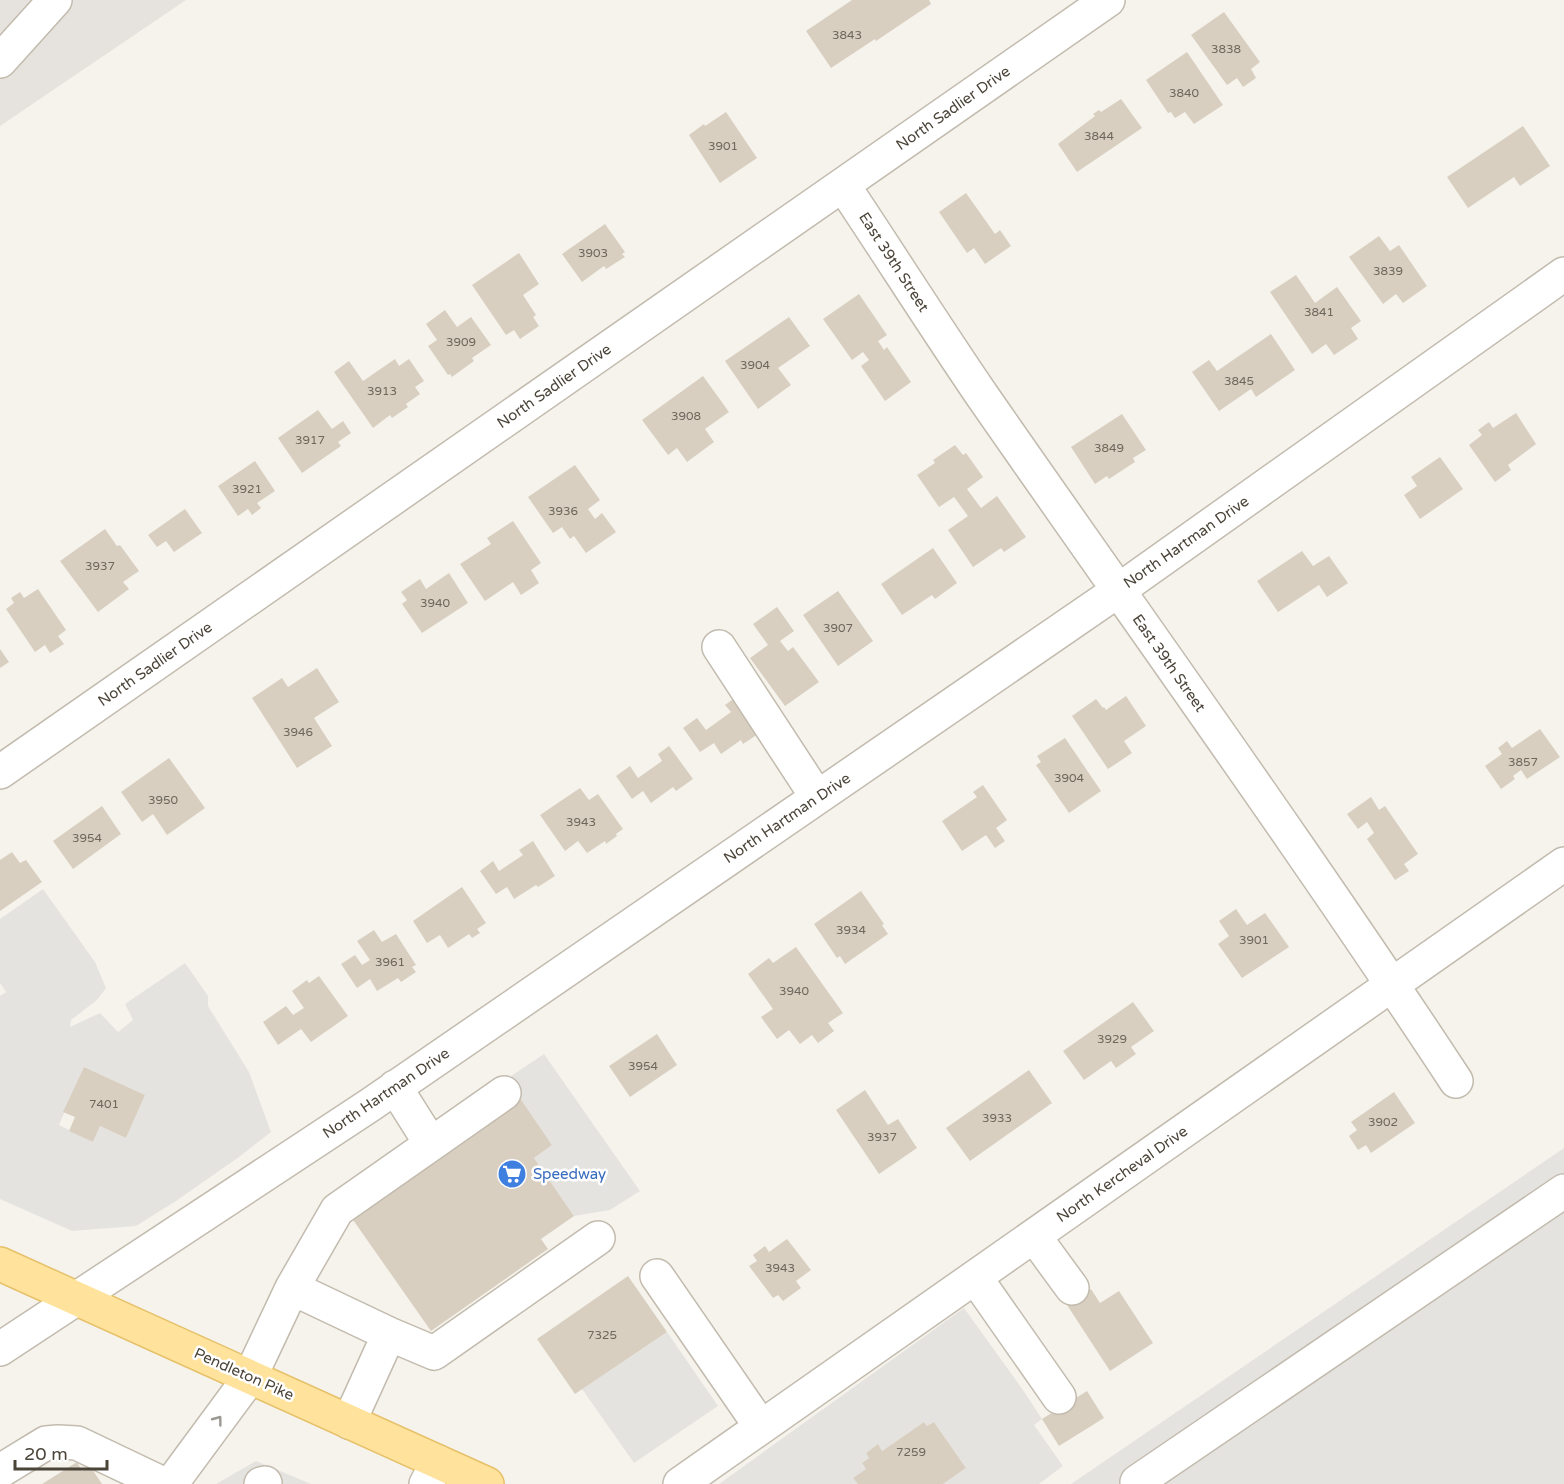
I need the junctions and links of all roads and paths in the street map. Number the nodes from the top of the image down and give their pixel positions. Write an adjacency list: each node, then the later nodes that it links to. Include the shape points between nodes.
1 (55, 0): 3 (street)
2 (1108, 0): 4 (street, North Sadlier Drive)
3 (0, 61)
4 (843, 185): 6 (street, East 39th Street, via 979,391); 8 (street, North Sadlier Drive)
5 (1564, 274): 6 (street, North Hartman Drive)
6 (1119, 590): 9 (street, North Hartman Drive); 11 (street, East 39th Street)
7 (719, 647): 9 (street)
8 (0, 772)
9 (817, 797): 13 (street, North Hartman Drive)
10 (1564, 864): 11 (street, North Kercheval Drive)
11 (1392, 984): 12 (street, East 39th Street); 17 (street, North Kercheval Drive)
12 (1456, 1081)
13 (395, 1087): 15 (street); 24 (street, North Hartman Drive)
14 (504, 1093): 15 (street)
15 (431, 1144): 22 (street, via 337,1210)
16 (1564, 1191): 33 (street)
17 (1034, 1236): 21 (street, North Kercheval Drive); 23 (street)
18 (598, 1238): 25 (street, via 434,1353)
19 (0, 1264): 24 (main road, Pendleton Pike)
20 (657, 1276): 30 (street)
21 (975, 1277): 28 (street); 30 (street, North Kercheval Drive)
22 (292, 1288): 25 (street); 27 (street)
23 (1072, 1288)
24 (77, 1299): 26 (street, North Hartman Drive); 27 (main road, Pendleton Pike)
25 (389, 1334): 29 (street)
26 (0, 1349)
27 (250, 1377): 29 (main road, Pendleton Pike); 35 (street, one-way to 27)
28 (1059, 1397)
29 (349, 1422): 32 (main road, Pendleton Pike)
30 (761, 1427): 37 (street, North Kercheval Drive)
31 (0, 1471): 34 (street, via 46,1443 77,1443)
32 (432, 1473): 36 (main road, Pendleton Pike)
33 (1138, 1483)
34 (163, 1484)
35 (171, 1484)
36 (487, 1484)
37 (680, 1484)

